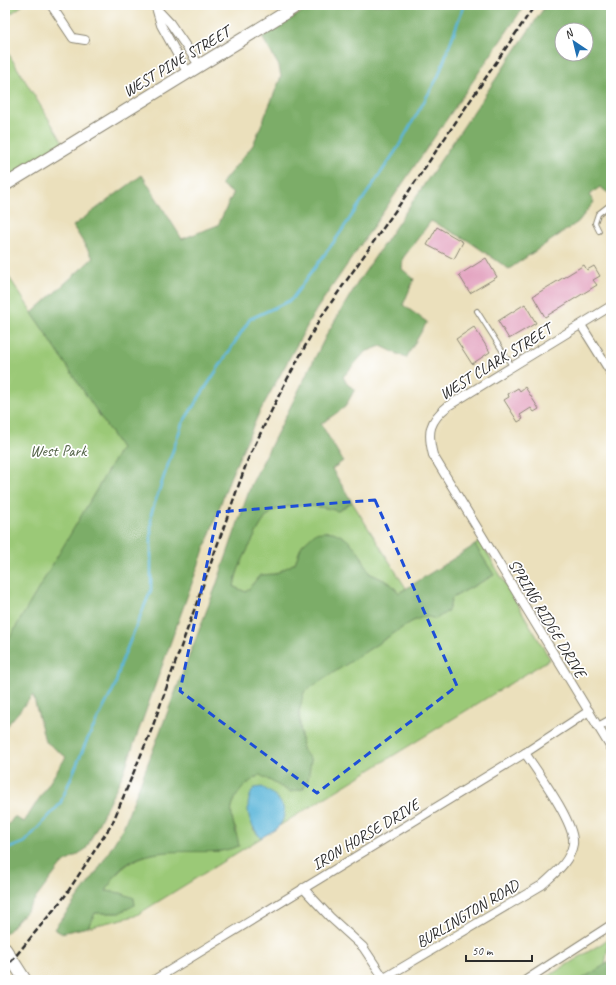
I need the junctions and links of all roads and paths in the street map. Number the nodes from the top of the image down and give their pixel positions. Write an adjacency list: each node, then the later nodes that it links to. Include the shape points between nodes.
1 (51, 5): 4 (street, via 73,38)
2 (298, 5): 5 (street, WEST PINE STREET)
3 (155, 8): 5 (street, via 170,23); 6 (street, via 160,25)
4 (85, 40)
5 (199, 65): 6 (street, WEST PINE STREET)
6 (187, 72): 7 (street, WEST PINE STREET)
7 (5, 185)
8 (611, 204): 9 (lane, via 598,214 595,223)
9 (599, 231)
10 (611, 306): 12 (street, WEST CLARK STREET)
11 (478, 310): 13 (lane)
12 (581, 325): 13 (street, WEST CLARK STREET); 14 (street)
13 (512, 366): 15 (street, WEST CLARK STREET, via 448,406 438,414 431,426 429,436 433,455)
14 (611, 373)
15 (461, 502): 16 (street, SPRING RIDGE DRIVE)
16 (589, 711): 18 (street, SPRING RIDGE DRIVE); 20 (street, IRON HORSE DRIVE)
17 (611, 720): 18 (street)
18 (598, 727): 19 (street, SPRING RIDGE DRIVE)
19 (611, 748)
20 (525, 753): 21 (street, IRON HORSE DRIVE); 24 (street, BURLINGTON ROAD, via 556,800 569,826 573,843 564,865 542,885)
21 (303, 888): 24 (street, via 363,947); 26 (street, IRON HORSE DRIVE)
22 (611, 925): 27 (street)
23 (5, 949): 25 (street)
24 (383, 979)
25 (25, 980)
26 (154, 980)
27 (526, 980)

